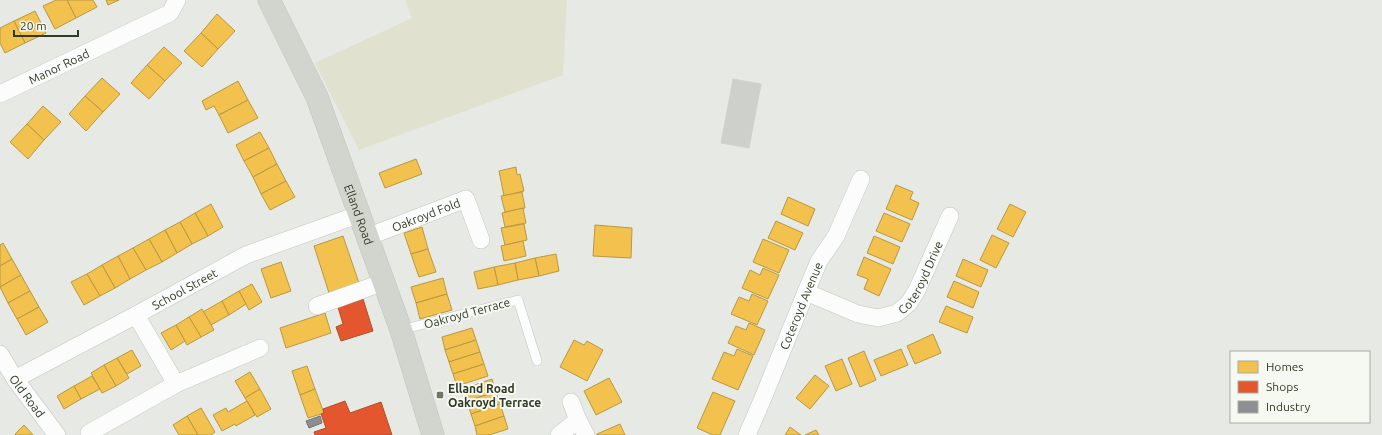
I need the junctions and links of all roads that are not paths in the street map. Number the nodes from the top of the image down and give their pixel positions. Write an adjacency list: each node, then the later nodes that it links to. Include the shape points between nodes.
1 (176, 0): 3 (street, Manor Road, via 170,12)
2 (269, 0): 5 (main road, Elland Road, via 317,97)
3 (0, 94)
4 (861, 179): 10 (street, Coteroyd Avenue, via 836,236 819,261)
5 (360, 214): 7 (main road, Elland Road); 12 (street, School Street, via 246,255)
6 (950, 216): 10 (street, Coteroyd Drive, via 917,290 909,303 897,312 878,318 858,314)
7 (368, 237): 8 (street, Oakroyd Fold, via 466,200); 9 (main road, Elland Road)
8 (482, 240)
9 (384, 282): 11 (street); 13 (main road, Elland Road)
10 (806, 292): 26 (street, Coteroyd Avenue)
11 (317, 306)
12 (136, 315): 17 (street, School Street); 18 (street)
13 (401, 330): 16 (lane, Oakroyd Terrace, via 518,300); 23 (main road, Elland Road)
14 (260, 348): 18 (street)
15 (0, 354): 17 (street, Old Road)
16 (537, 361)
17 (15, 379): 22 (street, Old Road)
18 (176, 384): 21 (street)
19 (571, 402): 20 (street)
20 (578, 420): 24 (street); 25 (street)
21 (89, 433)
22 (57, 435)
23 (433, 435)
24 (559, 435)
25 (586, 435)
26 (747, 435)

